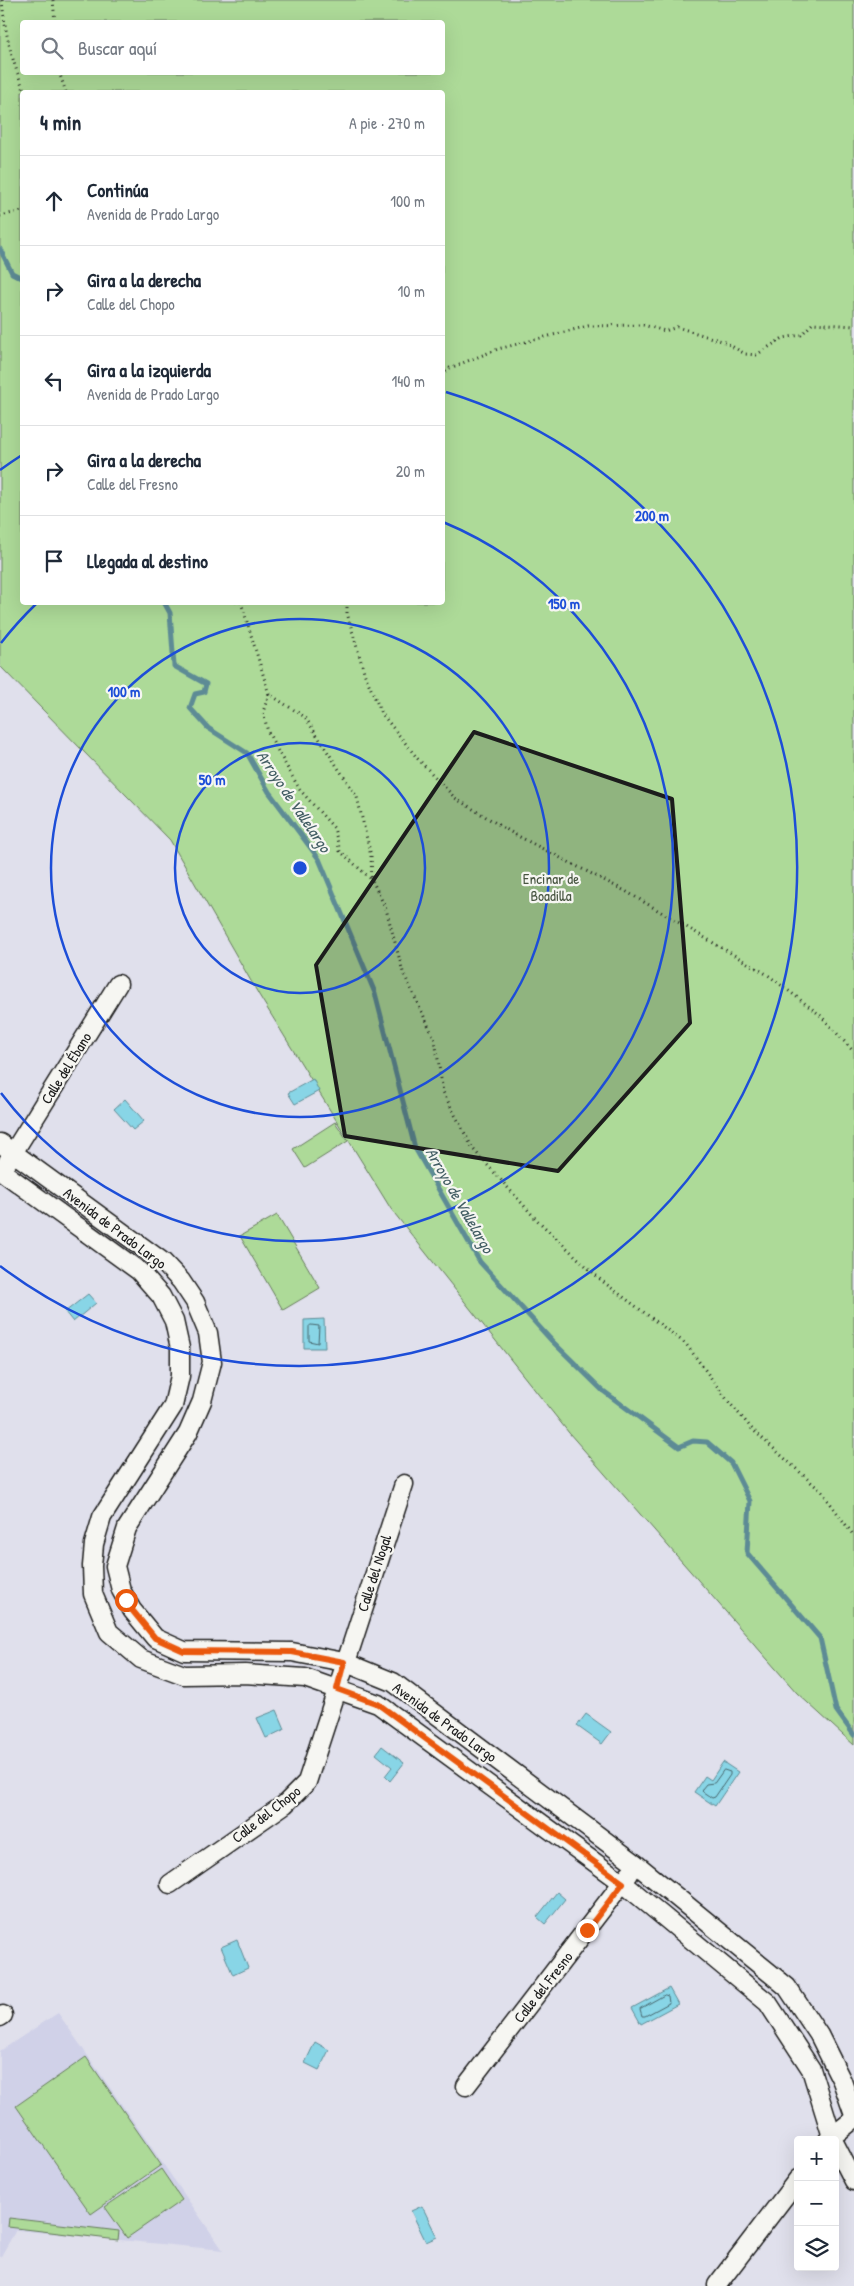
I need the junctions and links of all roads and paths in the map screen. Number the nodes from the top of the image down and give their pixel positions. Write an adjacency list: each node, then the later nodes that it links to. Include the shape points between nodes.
1 (2, 0): 5 (path, via 5,34)
2 (54, 0): 3 (path)
3 (55, 20)
4 (60, 75): 6 (path)
5 (24, 90)
6 (65, 90)
7 (20, 211): 8 (path)
8 (0, 216)
9 (854, 326): 10 (path, via 814,323 801,335 783,338 756,355 745,354 725,342 677,328 665,331 643,324 588,326 506,346)
10 (445, 372)
11 (242, 605): 13 (path)
12 (347, 605): 16 (path, via 365,674 382,714 455,798 514,834 627,892 768,976 820,1015)
13 (269, 694): 14 (path, via 304,717 357,797 371,856); 14 (path, via 263,712 268,732 279,753 300,790 334,828 340,851)
14 (372, 880): 20 (path, via 386,909 403,972 435,1040 443,1092 473,1149 536,1219 602,1281 686,1344 753,1430 822,1492)
15 (118, 984): 17 (street, Calle del Ébano)
16 (854, 1052)
17 (7, 1148): 18 (street, Calle del Ébano); 21 (street, Avenida de Prado Largo, via 163,1262 182,1281 208,1333 212,1362 202,1401 188,1433 126,1528 115,1566 121,1590 132,1610 155,1638 184,1651 292,1652)
18 (1, 1172): 22 (street, Avenida de Prado Largo, via 139,1271 161,1296 174,1321 180,1348 180,1376 174,1406 102,1517 94,1544 93,1594 109,1632 141,1659 184,1675 245,1674 305,1678)
19 (404, 1484): 21 (street, Calle del Nogal)
20 (854, 1536)
21 (344, 1662): 22 (street, Calle del Chopo); 23 (street, Avenida de Prado Largo, via 393,1682)
22 (337, 1689): 24 (street, Avenida de Prado Largo, via 378,1704); 25 (street, Calle del Chopo, via 307,1782 285,1804)
23 (636, 1864): 24 (street, Calle del Fresno); 27 (street, Avenida de Prado Largo, via 787,1987 819,2035 842,2081)
24 (623, 1883): 26 (street, Calle del Fresno); 28 (street, Avenida de Prado Largo, via 768,2003 811,2069)
25 (170, 1884)
26 (466, 2086)
27 (854, 2117): 29 (street)
28 (831, 2136)
29 (836, 2136)
30 (839, 2153): 32 (street, Avenida de Prado Largo)
31 (797, 2181): 33 (street)
32 (854, 2181)
33 (717, 2285)

